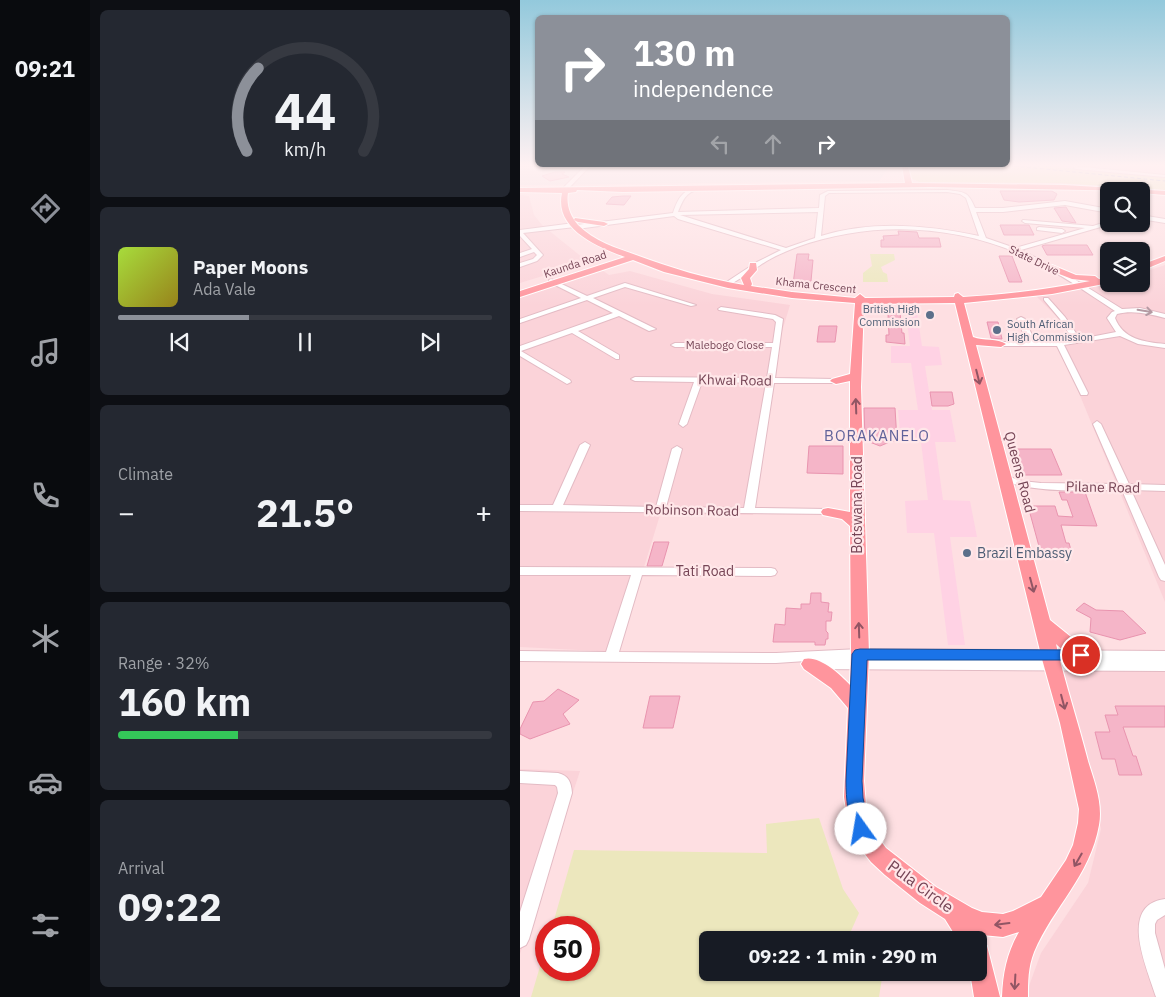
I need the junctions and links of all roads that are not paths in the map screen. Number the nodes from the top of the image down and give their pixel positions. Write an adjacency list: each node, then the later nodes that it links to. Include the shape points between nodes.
1 (573, 213): 10 (main road)
2 (729, 213): 5 (street)
3 (821, 213): 17 (street)
4 (973, 213): 18 (street)
5 (675, 214): 9 (street); 19 (street, via 682,220)
6 (1150, 218): 8 (street)
7 (1025, 221): 12 (street, via 1050,222)
8 (1165, 221)
9 (604, 224): 10 (main road); 10 (main road, via 593,228)
10 (579, 225): 15 (street); 23 (main road, Khama Crescent); 23 (main road, Khama Crescent, via 595,242)
11 (1100, 226): 13 (street)
12 (1058, 228): 13 (street, via 1080,225); 14 (street); 16 (street)
13 (1094, 228): 16 (street)
14 (1039, 230)
15 (520, 232): 20 (street)
16 (1070, 234): 21 (street)
17 (818, 238): 18 (street, State Drive, via 856,230 899,227 939,230); 19 (street, State Drive)
18 (983, 239): 21 (street, State Drive)
19 (784, 249): 29 (street, State Drive)
20 (536, 250): 22 (street); 27 (street, via 540,255 538,258)
21 (1014, 250): 32 (street, State Drive)
22 (520, 255)
23 (628, 255): 25 (main road, Kaunda Road); 25 (main road, via 614,258); 28 (main road, Khama Crescent); 35 (main road, Khama Crescent)
24 (1165, 258): 30 (main road)
25 (612, 262): 28 (main road); 37 (main road, Kaunda Road)
26 (1165, 263): 31 (main road)
27 (520, 265)
28 (648, 265): 35 (main road, Khama Crescent)
29 (753, 265): 35 (street, State Drive); 38 (main road, via 753,270 745,278)
30 (1150, 265)
31 (1150, 267)
32 (1052, 268): 33 (street, State Drive); 34 (main road, via 1075,277)
33 (1065, 276): 39 (street, State Drive); 40 (main road, via 1066,282)
34 (1100, 279)
35 (732, 280): 38 (main road, Khama Crescent); 43 (main road, Khama Crescent, via 776,292)
36 (1100, 280): 39 (main road, Khama Crescent)
37 (553, 282): 41 (main road, Kaunda Road); 42 (street)
38 (748, 284): 44 (main road, Khama Crescent)
39 (1080, 285): 40 (main road, Khama Crescent); 45 (main road, Khama Crescent, via 1024,295); 49 (street, State Drive)
40 (1061, 286): 45 (main road, Khama Crescent)
41 (520, 292)
42 (587, 298): 47 (street, via 628,286); 50 (street); 54 (street)
43 (831, 298): 44 (main road, Khama Crescent); 51 (main road, via 846,302)
44 (859, 298): 45 (main road, Khama Crescent); 51 (main road, Botswana Road)
45 (958, 298): 58 (main road, Queens Road)
46 (1046, 299): 59 (street)
47 (693, 305)
48 (721, 309): 64 (street, via 778,318)
49 (1120, 311): 52 (street, one-way to 52, via 1138,310); 57 (street, via 1111,318)
50 (620, 313): 55 (street); 56 (street)
51 (858, 314): 74 (main road, Botswana Road)
52 (1165, 316)
53 (1021, 319): 61 (street)
54 (520, 321)
55 (652, 329)
56 (572, 330): 66 (street); 69 (street)
57 (1120, 334): 59 (street); 65 (street, via 1136,341)
58 (968, 338): 60 (main road, via 980,343); 67 (main road, Queens Road)
59 (1078, 342): 62 (street)
60 (1000, 344): 61 (street); 67 (main road)
61 (1032, 344): 62 (street)
62 (1060, 344): 76 (street)
63 (675, 345): 64 (street, Malebogo Close)
64 (774, 345): 72 (street)
65 (1165, 346)
66 (520, 349)
67 (972, 352): 81 (main road, Queens Road, one-way to 81)
68 (520, 353): 75 (street)
69 (616, 357)
70 (635, 379): 71 (street, Khwai Road)
71 (699, 380): 72 (street, Khwai Road); 77 (street)
72 (771, 380): 73 (street, Khwai Road); 90 (street)
73 (836, 381): 74 (main road)
74 (855, 381): 86 (main road, Botswana Road, one-way to 74)
75 (567, 382)
76 (1084, 393)
77 (683, 424)
78 (1097, 424): 83 (street)
79 (585, 445): 88 (street)
80 (678, 449): 89 (street)
81 (1004, 478): 82 (street); 85 (main road, Queens Road)
82 (1041, 486): 83 (street, Pilane Road); 85 (street, via 1021,489)
83 (1126, 488): 84 (street, Pilane Road); 93 (street)
84 (1165, 488)
85 (1009, 497): 98 (main road, Queens Road, one-way to 98)
86 (857, 504): 91 (main road); 92 (main road, Botswana Road)
87 (520, 508): 88 (street, Robinson Road)
88 (556, 509): 89 (street, Robinson Road)
89 (660, 510): 90 (street, Robinson Road)
90 (749, 511): 91 (street, Robinson Road)
91 (828, 512): 92 (main road, via 847,516)
92 (857, 524): 104 (main road, Botswana Road, one-way to 92)
93 (1162, 564): 97 (street)
94 (520, 571): 95 (street, Tati Road)
95 (638, 571): 96 (street, Tati Road); 102 (street)
96 (772, 572)
97 (1165, 576)
98 (1042, 624): 99 (main road); 105 (main road, Queens Road)
99 (1081, 655): 101 (street); 105 (street)
100 (520, 656): 102 (street)
101 (1165, 656)
102 (611, 658): 103 (street)
103 (776, 658): 104 (street); 106 (street)
104 (859, 660): 105 (street); 106 (street); 108 (main road, Pula Circle)
105 (1051, 660): 107 (street); 110 (main road, Pula Circle, one-way to 110, via 1086,791 1089,822 1082,853 1067,880)
106 (810, 664): 108 (main road, via 838,683)
107 (1165, 666)
108 (857, 705): 112 (main road, Pula Circle, via 854,798 861,829 891,867)
109 (520, 777): 114 (street, via 558,779 564,784 564,804)
110 (1046, 906): 112 (main road, Pula Circle, one-way to 112, via 1011,923 996,926); 117 (main road, one-way to 117, via 1016,964)
111 (1165, 907): 118 (street, via 1149,915 1145,929)
112 (953, 911): 113 (main road)
113 (966, 931)
114 (520, 939)
115 (984, 981): 116 (main road)
116 (987, 997)
117 (1014, 997)
118 (1165, 997)

